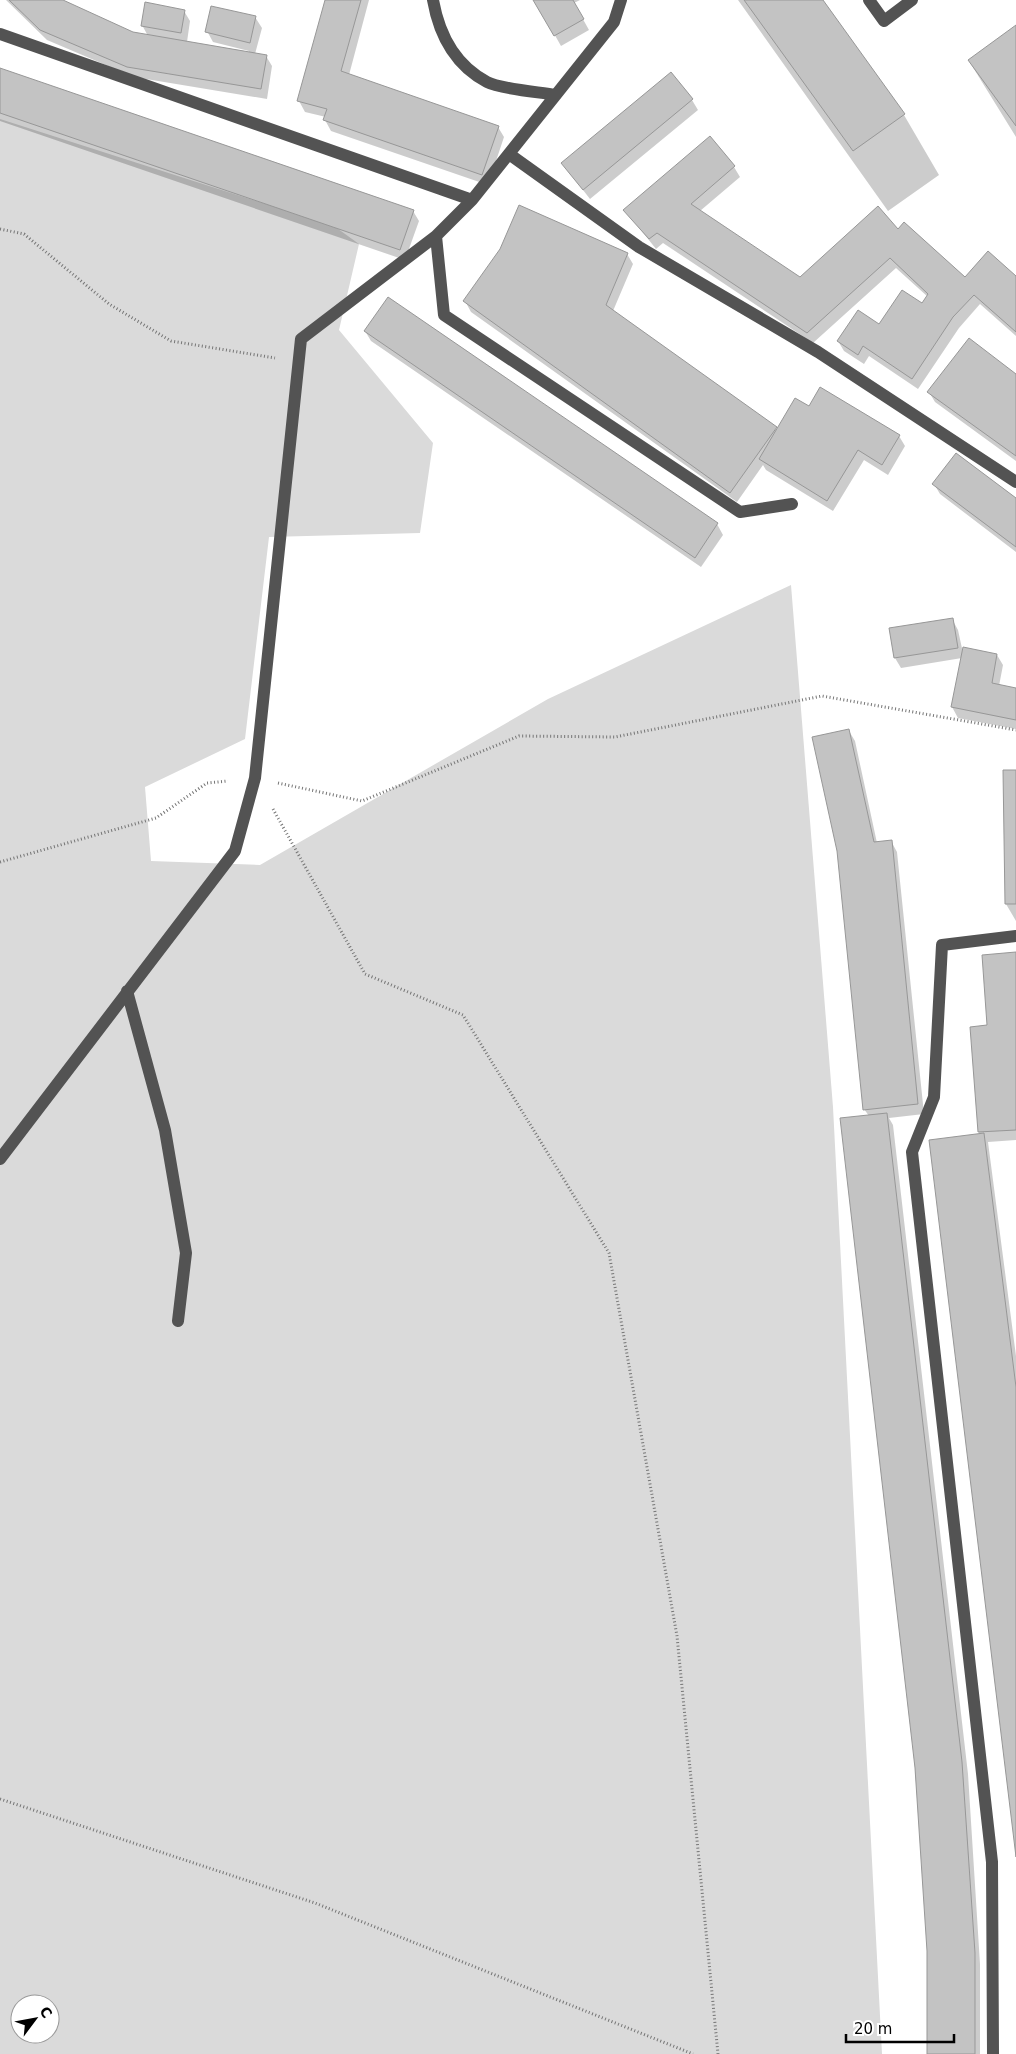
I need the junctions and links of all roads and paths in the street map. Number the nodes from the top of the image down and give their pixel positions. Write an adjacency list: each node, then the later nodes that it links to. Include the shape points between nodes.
1 (433, 0): 6 (lane, via 447,43 460,63 488,82)
2 (621, 0): 6 (lane, via 614,22)
3 (869, 0): 4 (lane, via 884,21)
4 (912, 0)
5 (0, 34): 8 (lane)
6 (556, 95): 7 (lane)
7 (509, 154): 8 (lane); 12 (lane, via 639,247 818,352)
8 (472, 200): 10 (lane)
9 (0, 229): 11 (path, via 24,234 109,304 172,341)
10 (436, 236): 11 (lane, via 301,339); 13 (lane, via 444,315 740,512)
11 (298, 362): 15 (lane)
12 (1016, 482)
13 (792, 504)
14 (1016, 730): 15 (path, via 822,696 615,737 519,736 362,801)
15 (255, 778): 16 (path, via 207,784 156,818); 18 (lane, via 235,850); 23 (path, via 366,974 463,1015 609,1253 677,1636)
16 (0, 862)
17 (1016, 936): 24 (lane, via 942,945 934,1097 912,1152 992,1862)
18 (127, 991): 19 (lane); 20 (lane, via 165,1130 186,1252)
19 (0, 1159)
20 (178, 1321)
21 (0, 1798): 22 (path, via 315,1903)
22 (693, 2054)
23 (718, 2054)
24 (993, 2054)

